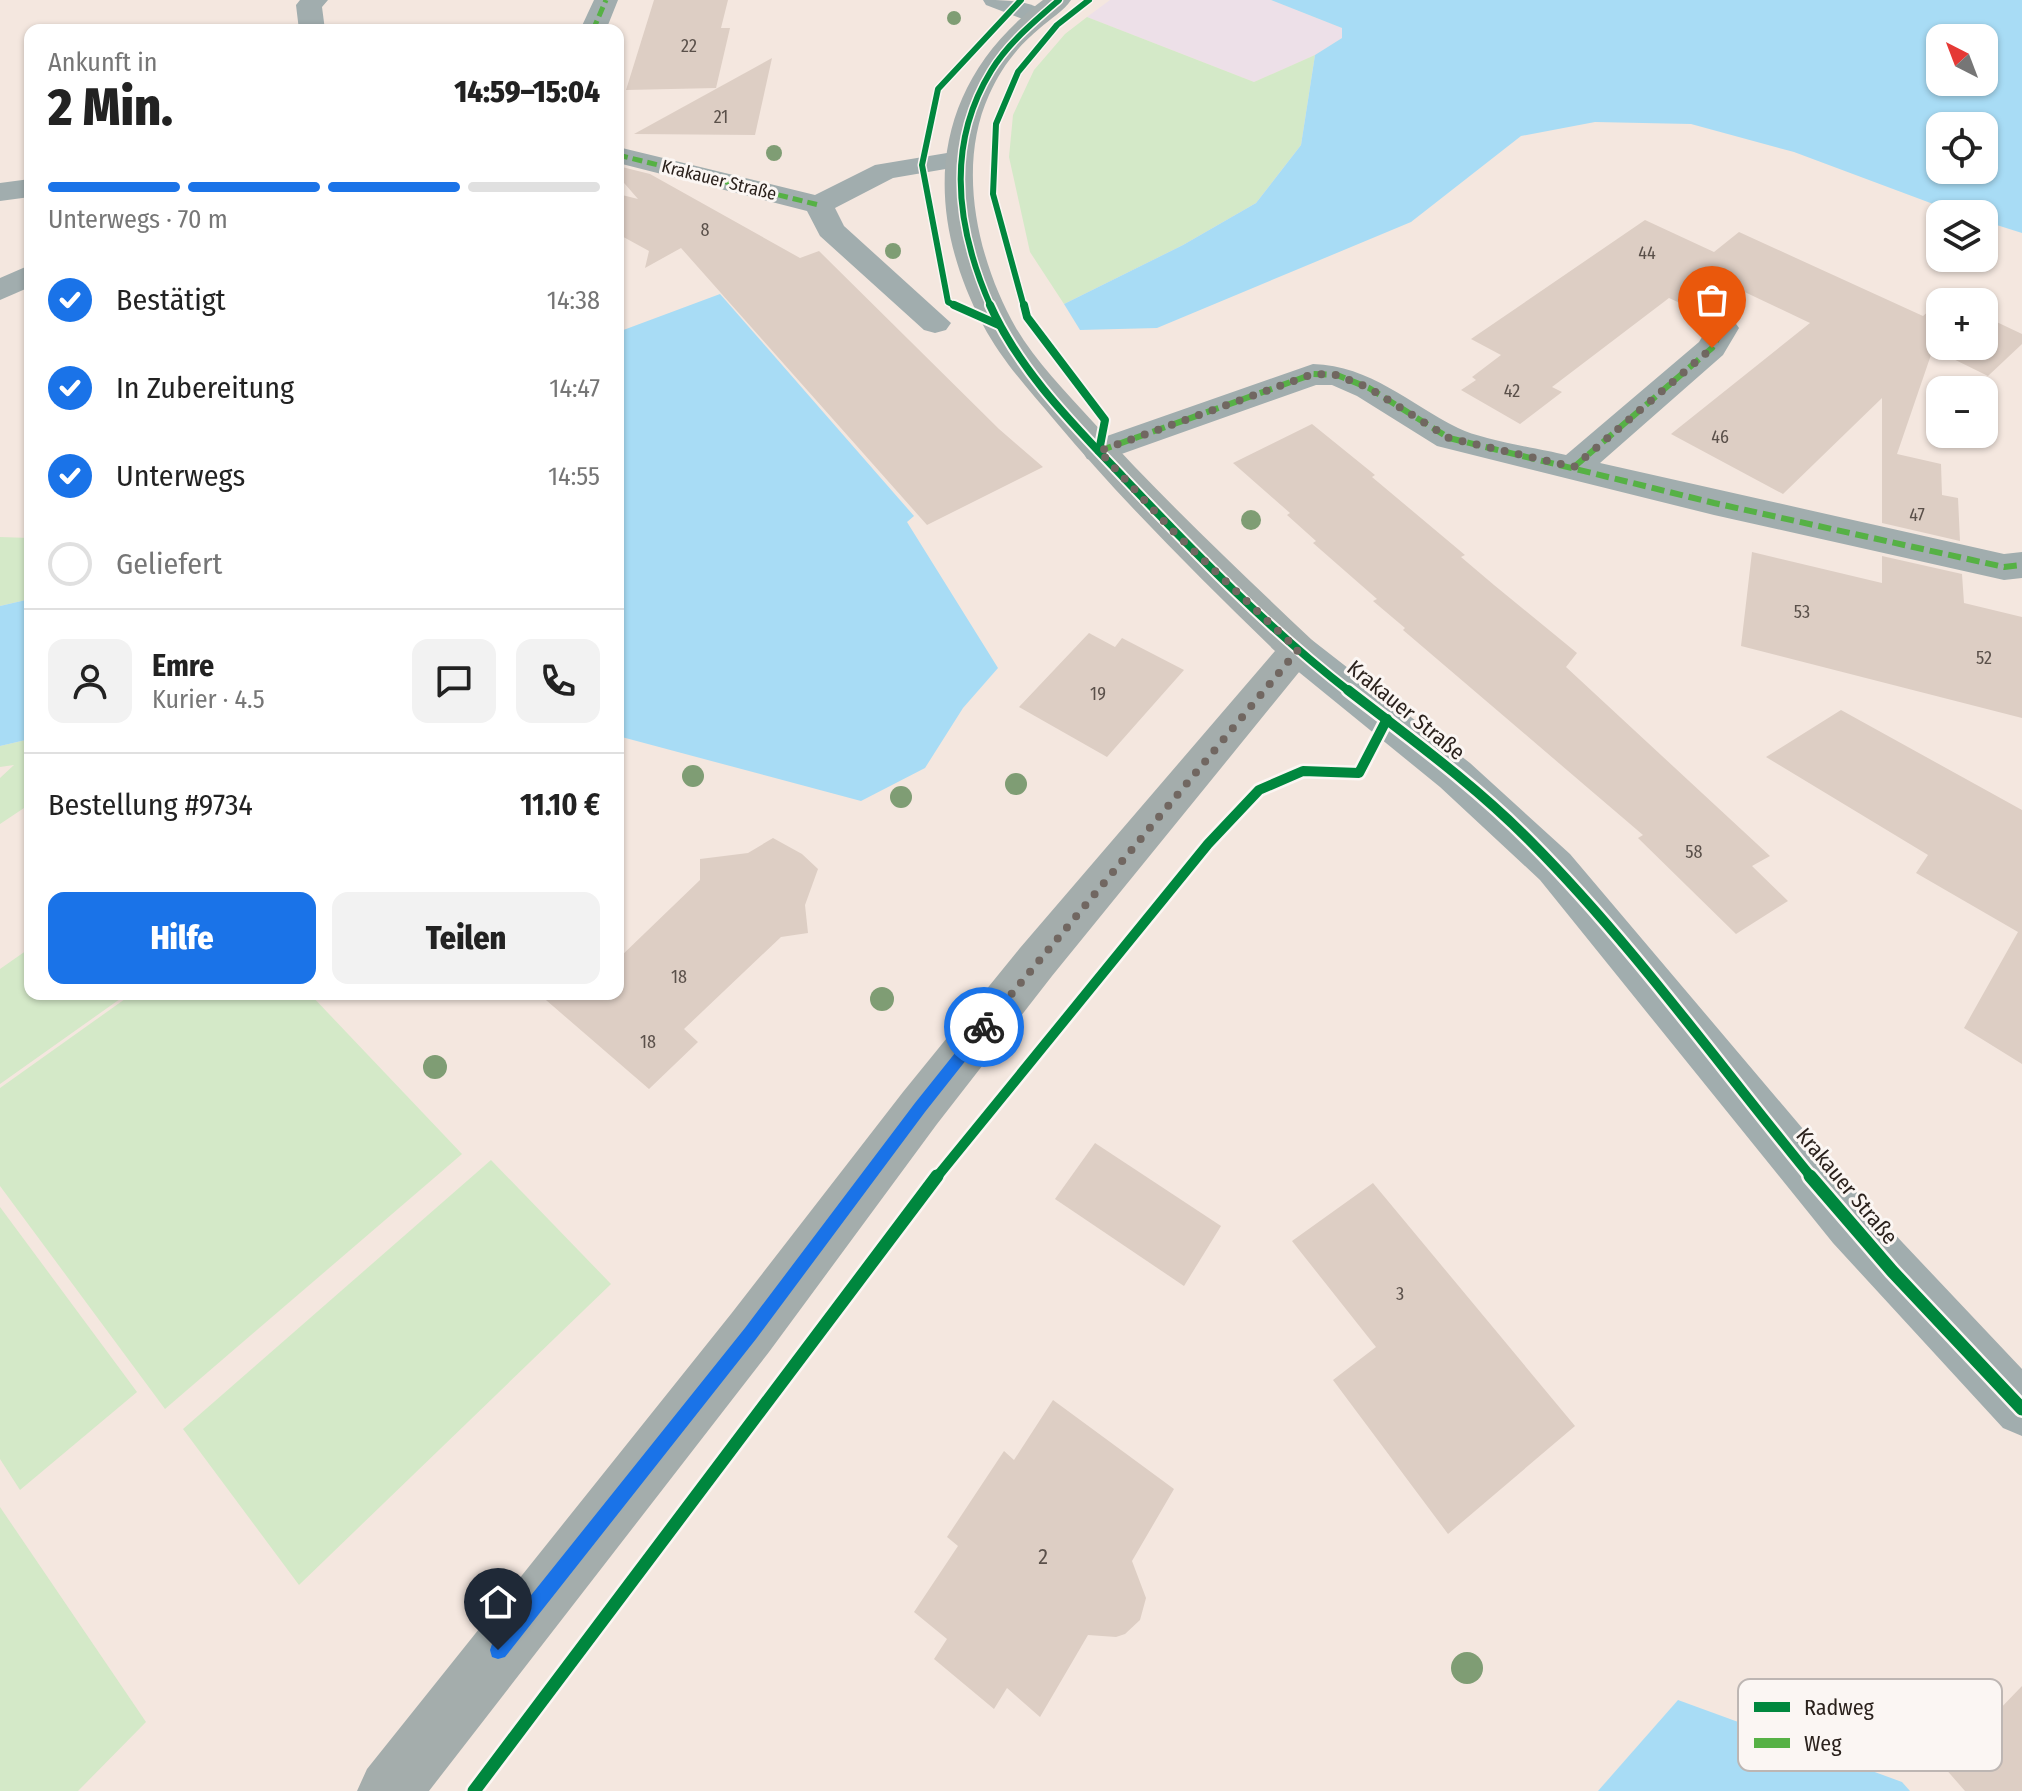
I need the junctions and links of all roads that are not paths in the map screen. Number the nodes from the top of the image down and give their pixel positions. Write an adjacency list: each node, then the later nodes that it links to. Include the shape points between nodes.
1 (316, 0): 6 (street, via 309,5)
2 (606, 0): 7 (street)
3 (995, 0): 5 (street)
4 (1059, 0): 5 (main road, Krakauer Straße)
5 (1037, 16): 9 (main road, Krakauer Straße, via 990,68 970,109)
6 (311, 24)
7 (596, 24)
8 (624, 156): 12 (street, Krakauer Straße)
9 (959, 159): 12 (street, via 885,171); 17 (main road, Krakauer Straße, via 966,243 999,325 1024,363)
10 (24, 189): 11 (street)
11 (0, 192)
12 (819, 205): 15 (street, via 831,230)
13 (24, 277): 14 (street)
14 (0, 291)
15 (935, 323)
16 (1723, 328): 18 (street, via 1712,348)
17 (1099, 451): 18 (street, via 1313,374 1337,375 1369,388 1449,438); 20 (main road, Krakauer Straße, via 1173,531)
18 (1574, 467): 19 (street, via 2004,567)
19 (2022, 565)
20 (1298, 650): 21 (street, Krakauer Straße, via 1455,775 1555,867 1851,1225); 22 (main road, via 929,1095 750,1333)
21 (2022, 1409)
22 (389, 1791)

